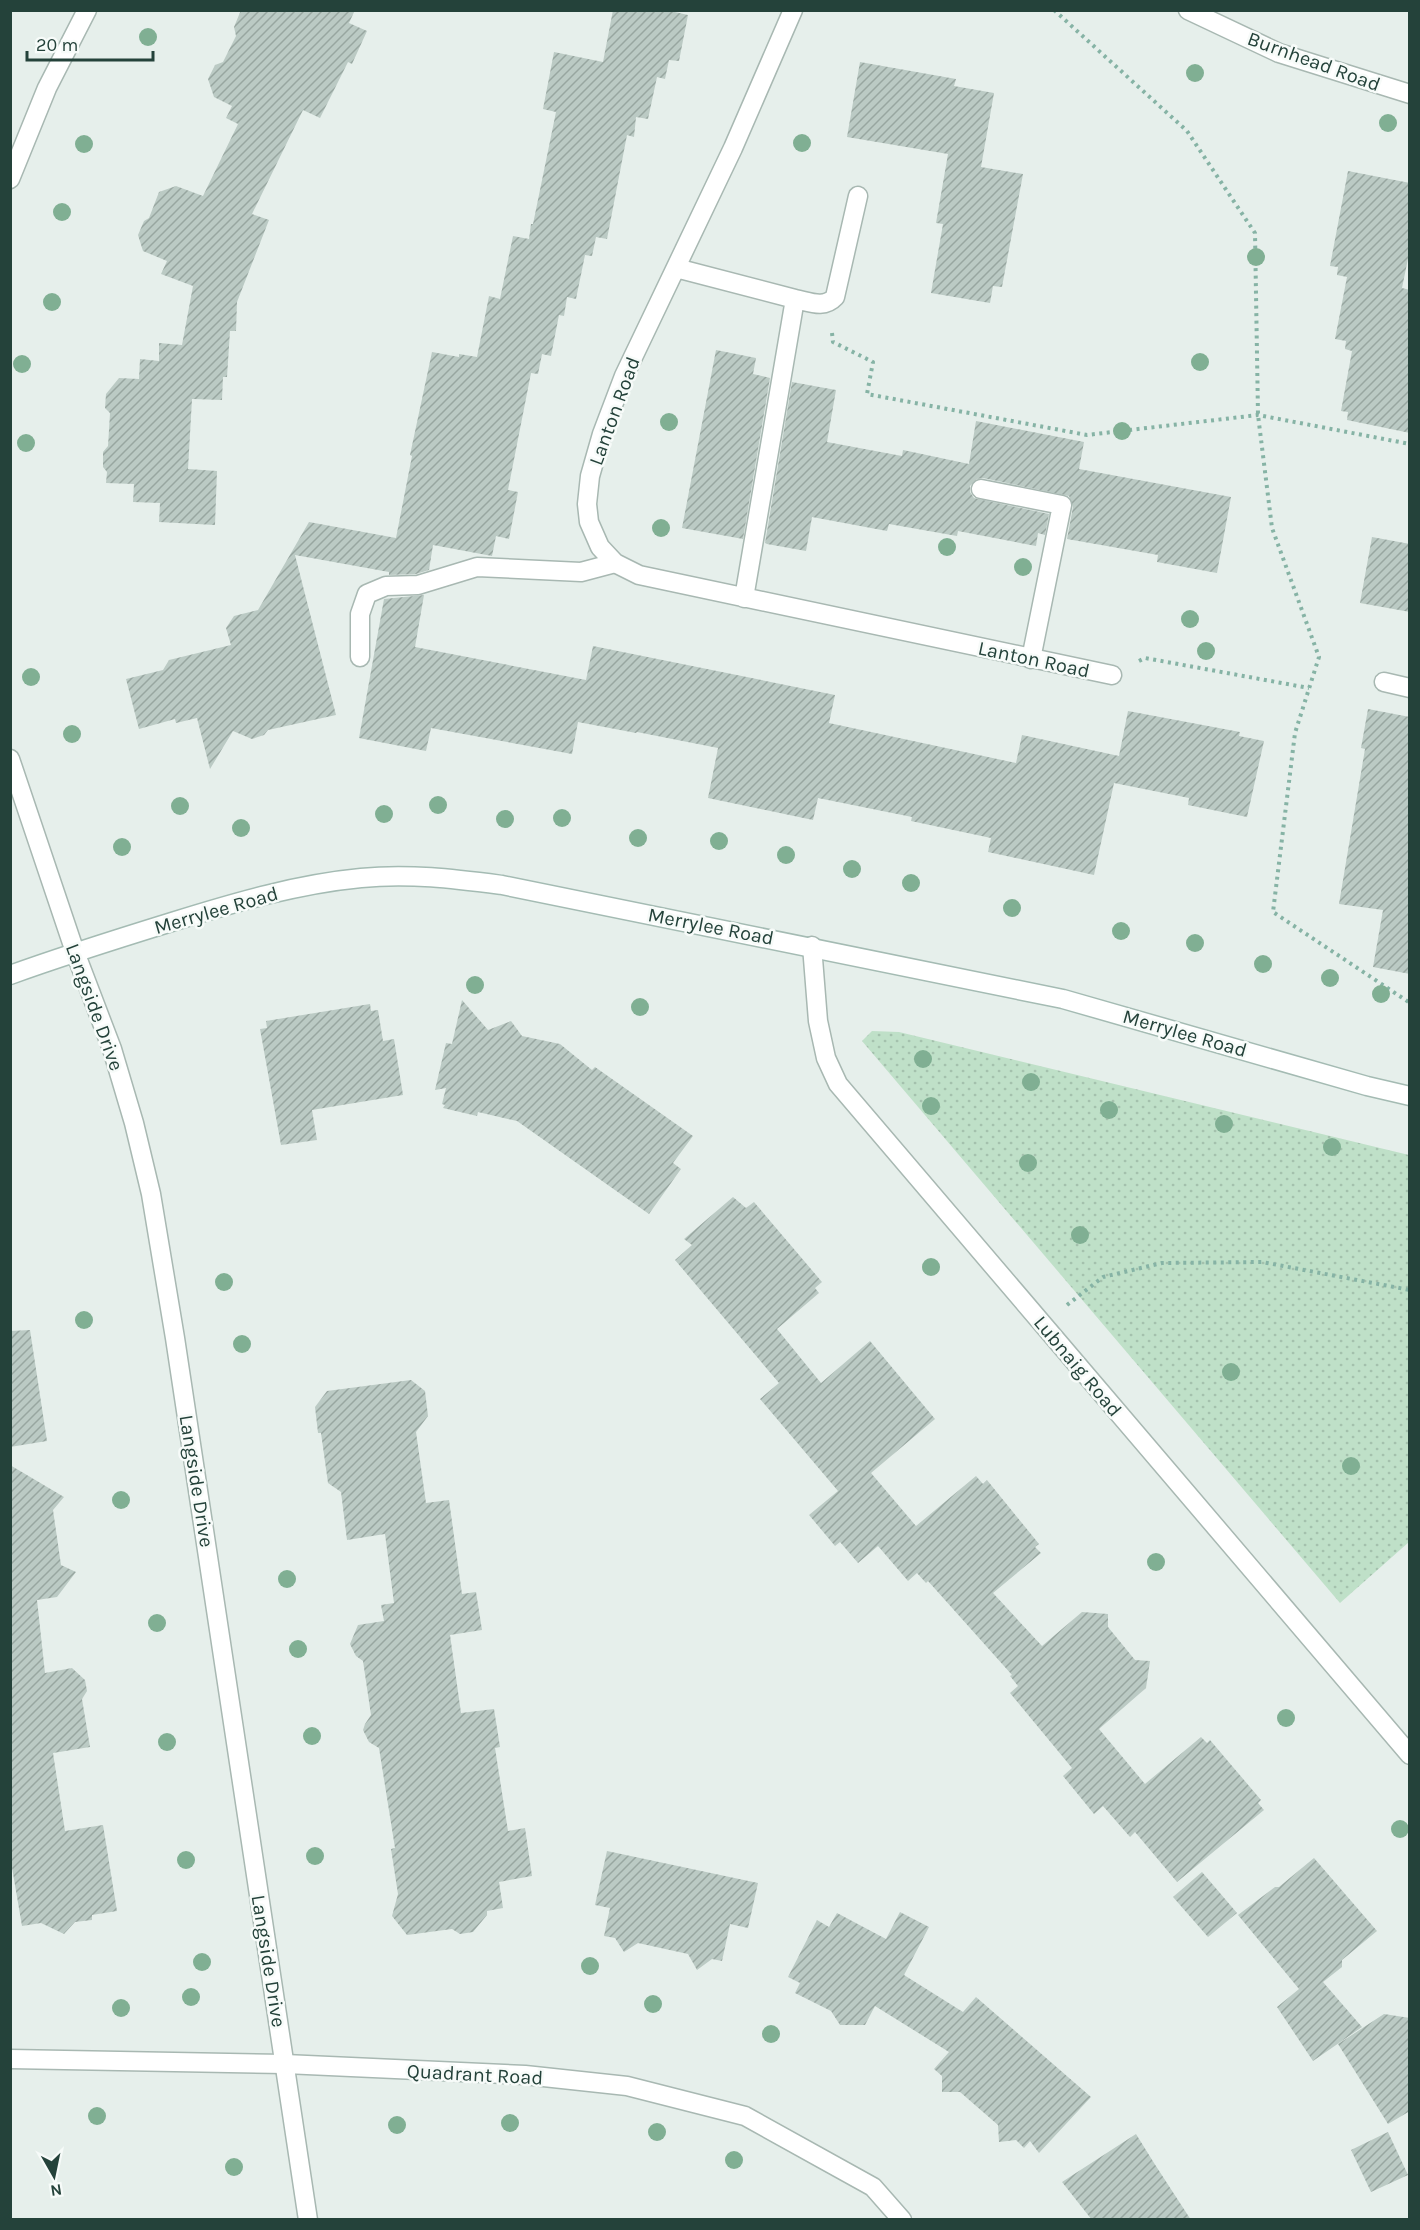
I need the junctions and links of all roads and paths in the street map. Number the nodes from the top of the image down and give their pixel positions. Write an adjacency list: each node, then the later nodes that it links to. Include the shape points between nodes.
1 (87, 10): 6 (street, via 47,88)
2 (793, 10): 8 (street, Lanton Road)
3 (1054, 10): 11 (path, via 1187,131 1255,233)
4 (1188, 10): 5 (street, Burnhead Road, via 1279,53)
5 (1410, 94)
6 (10, 179)
7 (858, 196): 10 (street, via 835,297)
8 (676, 268): 9 (street); 14 (street, Lanton Road, via 624,376 590,477 589,522 600,547)
9 (795, 299): 10 (street, via 822,305); 15 (street)
10 (830, 302): 11 (path, via 833,342 873,362 867,394 1087,435)
11 (1258, 415): 12 (path); 20 (path, via 1272,528 1319,657)
12 (1410, 444)
13 (981, 489): 17 (street, via 1062,505)
14 (615, 563): 15 (street, Lanton Road, via 639,575); 16 (street, via 581,572 477,567 418,585 386,586 367,594 360,614)
15 (744, 598): 17 (street, Lanton Road)
16 (360, 657)
17 (1031, 659): 18 (street, Lanton Road)
18 (1112, 675): 20 (path, via 1145,658)
19 (1384, 682): 21 (street)
20 (1309, 688): 26 (path, via 1295,734 1273,912)
21 (1410, 688)
22 (10, 759): 24 (street, Langside Drive)
23 (812, 946): 24 (street, Merrylee Road, via 502,885 426,876 362,878 300,887); 27 (street, Merrylee Road, via 1063,999); 29 (street, Lubnaig Road, via 818,1021 826,1058 838,1084)
24 (75, 952): 25 (street, Merrylee Road); 32 (street, Langside Drive, via 112,1049 151,1194)
25 (10, 975)
26 (1410, 1003)
27 (1410, 1096)
28 (1410, 1290): 29 (path, via 1262,1262 1162,1263 1103,1277)
29 (1042, 1323): 30 (street, Lubnaig Road)
30 (1410, 1755)
31 (10, 2059): 32 (street, Quadrant Road)
32 (285, 2064): 33 (street, Langside Drive); 34 (street, Quadrant Road, via 525,2075 627,2085 745,2116 873,2187)
33 (308, 2220)
34 (902, 2220)

